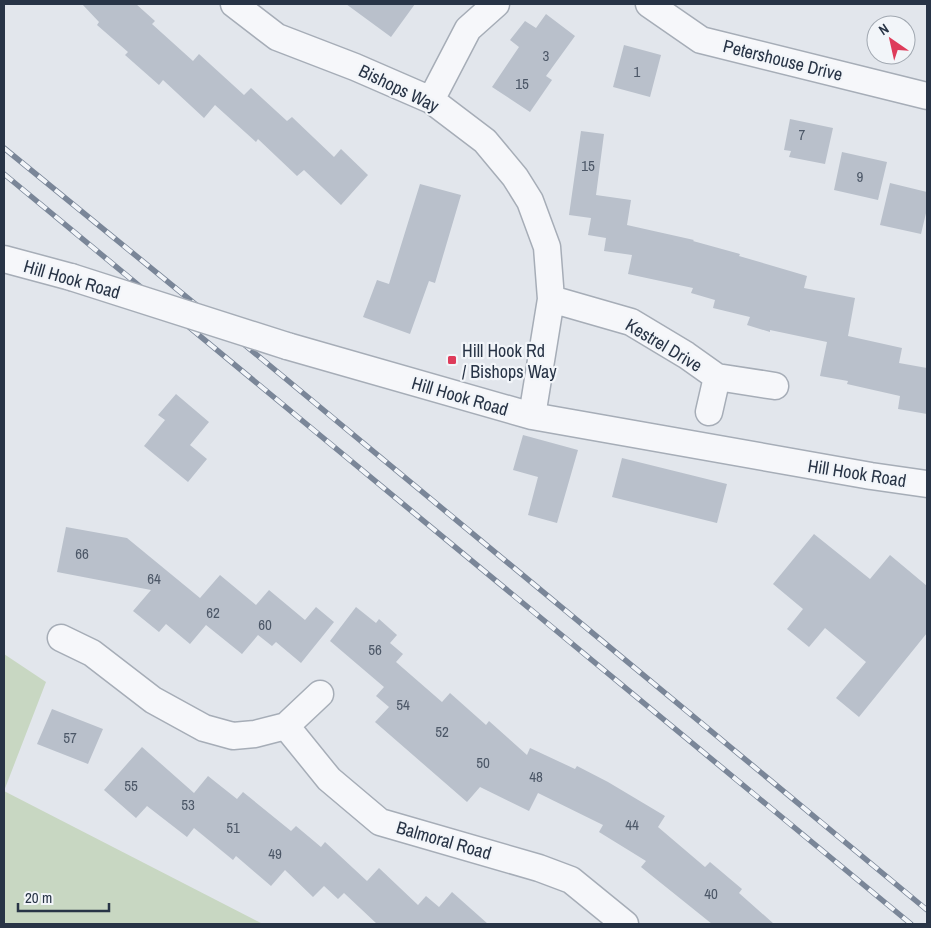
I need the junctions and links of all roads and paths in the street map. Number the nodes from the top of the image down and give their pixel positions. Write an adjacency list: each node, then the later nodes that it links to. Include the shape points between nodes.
1 (234, 4): 5 (street, Bishops Way, via 277,37)
2 (496, 4): 5 (street, via 468,29)
3 (649, 4): 4 (street, Petershouse Drive, via 701,40)
4 (927, 96)
5 (431, 100): 7 (street, Bishops Way, via 485,141 530,201 547,247)
6 (4, 259): 11 (street, Hill Hook Road, bridge, via 287,346)
7 (551, 299): 8 (street, Kestrel Drive, via 631,322); 11 (street, Bishops Way)
8 (717, 377): 9 (street, Kestrel Drive); 10 (street, Kestrel Drive)
9 (775, 386)
10 (709, 412)
11 (532, 416): 12 (street, Hill Hook Road)
12 (927, 484)
13 (61, 638): 15 (street, via 92,653 152,700 204,728 233,736)
14 (320, 694): 15 (street)
15 (286, 726): 16 (street, Balmoral Road, via 329,779 380,822 571,880)
16 (625, 924)

